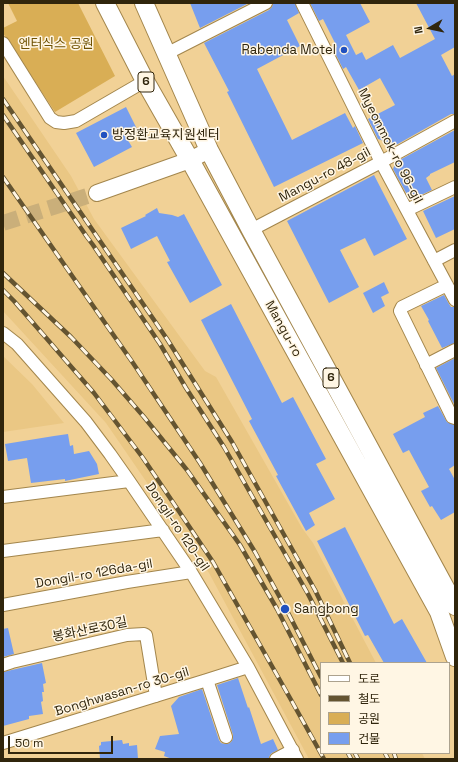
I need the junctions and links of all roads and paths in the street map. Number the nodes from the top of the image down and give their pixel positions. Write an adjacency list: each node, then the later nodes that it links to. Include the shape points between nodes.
1 (105, 3): 7 (main road, Mangu-ro / 6)
2 (144, 3): 6 (main road, Mangu-ro / 6)
3 (266, 3): 6 (street)
4 (302, 3): 11 (street, Myeonmok-ro 96-gil)
5 (3, 43): 7 (street, via 50,118 56,122 76,121)
6 (166, 54): 9 (main road, Mangu-ro / 6)
7 (145, 81): 10 (main road, Mangu-ro / 6)
8 (455, 122): 11 (street, Mangu-ro 48-gil)
9 (209, 150): 10 (main road); 15 (main road, Mangu-ro / 6)
10 (190, 160): 13 (main road); 30 (main road, Mangu-ro / 6)
11 (381, 162): 14 (street, Myeonmok-ro 96-gil); 15 (street, Mangu-ro 48-gil)
12 (455, 187): 14 (street)
13 (97, 193)
14 (407, 210): 17 (street, Myeonmok-ro 96-gil)
15 (251, 230): 30 (main road, Mangu-ro / 6)
16 (455, 250): 17 (street)
17 (434, 261): 18 (street, Myeonmok-ro 96-gil)
18 (447, 285): 19 (street, Myeonmok-ro 96-gil); 22 (street, via 402,307 400,311)
19 (455, 300)
20 (3, 334): 24 (street, Dongil-ro 120-gil, via 17,344 86,422)
21 (455, 350): 22 (street)
22 (426, 365): 23 (street, via 452,417)
23 (455, 418)
24 (129, 481): 25 (street); 26 (street, Dongil-ro 120-gil)
25 (3, 497)
26 (163, 530): 27 (street); 28 (street, Dongil-ro 120-gil)
27 (3, 551)
28 (191, 572): 29 (street, Dongil-ro 126da-gil); 33 (street, Dongil-ro 120-gil)
29 (3, 605)
30 (450, 608): 31 (main road, Mangu-ro / 6)
31 (455, 657)
32 (3, 665): 35 (street, 봉화산로30길, via 127,635 145,634)
33 (248, 666): 34 (street, Bonghwasan-ro 30-gil); 38 (street, Dongil-ro 120-gil)
34 (207, 680): 35 (street, Bonghwasan-ro 30-gil); 36 (street)
35 (156, 696): 37 (street, Bonghwasan-ro 30-gil)
36 (226, 737)
37 (3, 743)
38 (295, 755): 39 (street)
39 (276, 759)

